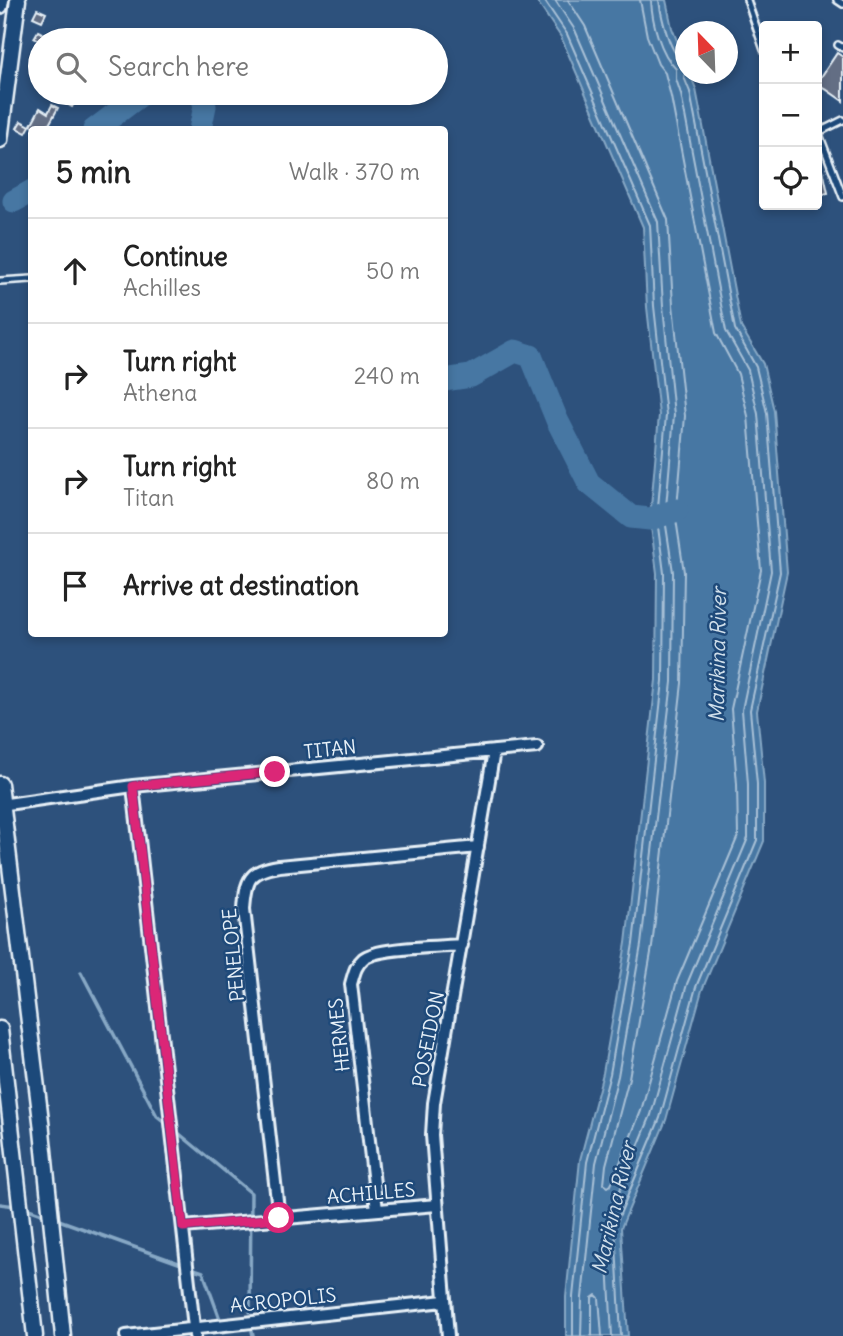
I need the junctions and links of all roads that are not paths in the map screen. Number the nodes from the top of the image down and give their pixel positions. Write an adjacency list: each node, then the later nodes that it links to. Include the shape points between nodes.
1 (1, 0): 6 (street)
2 (18, 0): 10 (street)
3 (747, 0): 7 (lane)
4 (837, 0): 5 (lane)
5 (843, 4)
6 (0, 6)
7 (759, 35)
8 (843, 120): 9 (lane)
9 (822, 131)
10 (0, 140)
11 (822, 143): 12 (lane)
12 (843, 197)
13 (28, 279): 14 (lane)
14 (0, 281)
15 (537, 747): 16 (street, TITAN)
16 (494, 751): 18 (street, TITAN); 20 (street, POSEIDON)
17 (0, 784): 19 (street)
18 (133, 786): 19 (street, TITAN); 26 (street)
19 (1, 805): 30 (street)
20 (478, 847): 21 (street, POSEIDON); 25 (street, PENELOPE, via 260,869 247,885 244,909)
21 (462, 945): 23 (street, POSEIDON, via 434,1103); 24 (street, HERMES, via 388,951 365,956 356,966 351,984)
22 (0, 1029): 29 (street)
23 (438, 1205): 24 (street, ACHILLES); 27 (street, POSEIDON)
24 (376, 1210): 25 (street, ACHILLES)
25 (279, 1218): 26 (street, ACHILLES)
26 (183, 1227): 28 (street)
27 (444, 1301): 28 (street, ACROPOLIS); 32 (street, POSEIDON)
28 (195, 1332): 31 (street, ACROPOLIS)
29 (35, 1336)
30 (63, 1336)
31 (126, 1336)
32 (448, 1336)

